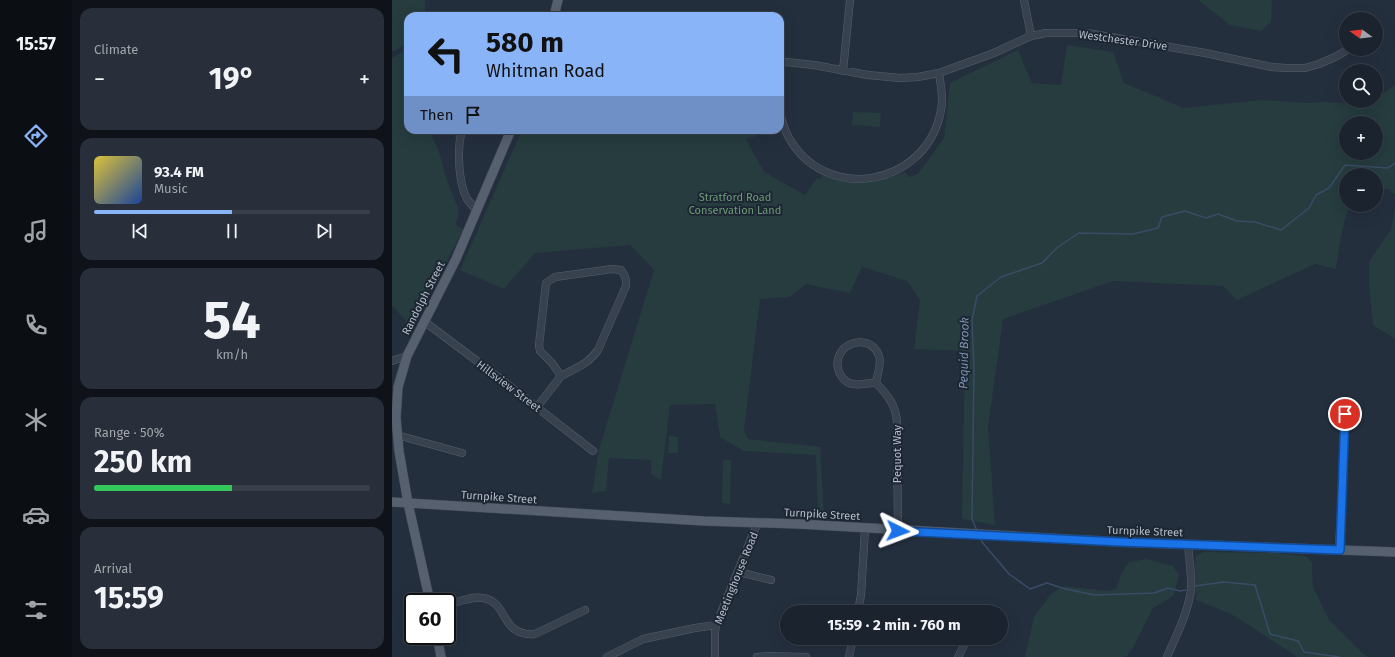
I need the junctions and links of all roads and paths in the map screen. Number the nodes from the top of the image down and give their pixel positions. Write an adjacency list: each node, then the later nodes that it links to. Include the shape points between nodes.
1 (558, 0): 4 (main road)
2 (850, 0): 8 (street)
3 (1024, 0): 5 (street)
4 (555, 12)
5 (1031, 36): 6 (street, Westchester Drive, via 1046,33 1087,33 1286,68 1305,68); 9 (street, Westchester Drive)
6 (1339, 55)
7 (784, 63): 8 (street, Westchester Drive, via 799,63)
8 (843, 71): 9 (street, Westchester Drive, via 900,78)
9 (939, 73): 10 (street, via 942,102 936,128 929,142 909,163 886,176 846,178 820,168 799,151 789,138)
10 (784, 124)
11 (461, 134): 13 (street, via 459,165 467,198)
12 (509, 134): 13 (main road, Randolph Street)
13 (477, 211): 14 (main road, Randolph Street)
14 (424, 322): 15 (main road, Randolph Street); 20 (street, Hillsview Street)
15 (407, 356): 16 (street); 21 (main road, Randolph Street, via 398,387)
16 (392, 361)
17 (561, 376): 17 (street, via 540,351 539,345 546,283 555,277 620,270 626,286 598,350 584,365); 20 (street)
18 (876, 383): 18 (street, via 880,362 872,347 858,342 843,349 838,366 845,380 855,384); 28 (street, Pequot Way, via 891,400 897,416)
19 (1346, 404): 30 (street)
20 (537, 407): 22 (street, Hillsview Street)
21 (397, 435): 23 (street); 25 (main road, Randolph Street)
22 (593, 451)
23 (462, 453)
24 (392, 502): 25 (main road, Turnpike Street)
25 (408, 503): 26 (main road, Turnpike Street); 34 (main road, Randolph Street)
26 (757, 524): 27 (main road, Turnpike Street); 32 (street, Meetinghouse Road)
27 (866, 529): 28 (main road, Turnpike Street); 36 (street)
28 (898, 531): 29 (main road, Turnpike Street)
29 (1188, 544): 30 (main road, Turnpike Street); 50 (street, via 1190,597)
30 (1340, 550): 31 (main road, Turnpike Street)
31 (1395, 552)
32 (739, 572): 33 (street); 38 (street, Meetinghouse Road)
33 (771, 580)
34 (428, 593)
35 (456, 603): 37 (street, via 483,598 496,604 510,625 526,635 535,634)
36 (859, 605)
37 (585, 610)
38 (716, 625): 43 (street, via 643,639); 44 (street, Meetinghouse Road)
39 (439, 645): 42 (main road)
40 (852, 645): 48 (street)
41 (964, 645): 49 (street)
42 (441, 657)
43 (607, 657)
44 (715, 657)
45 (757, 657): 46 (street)
46 (792, 657): 47 (street)
47 (806, 657)
48 (849, 657)
49 (958, 657)
50 (1167, 657)

